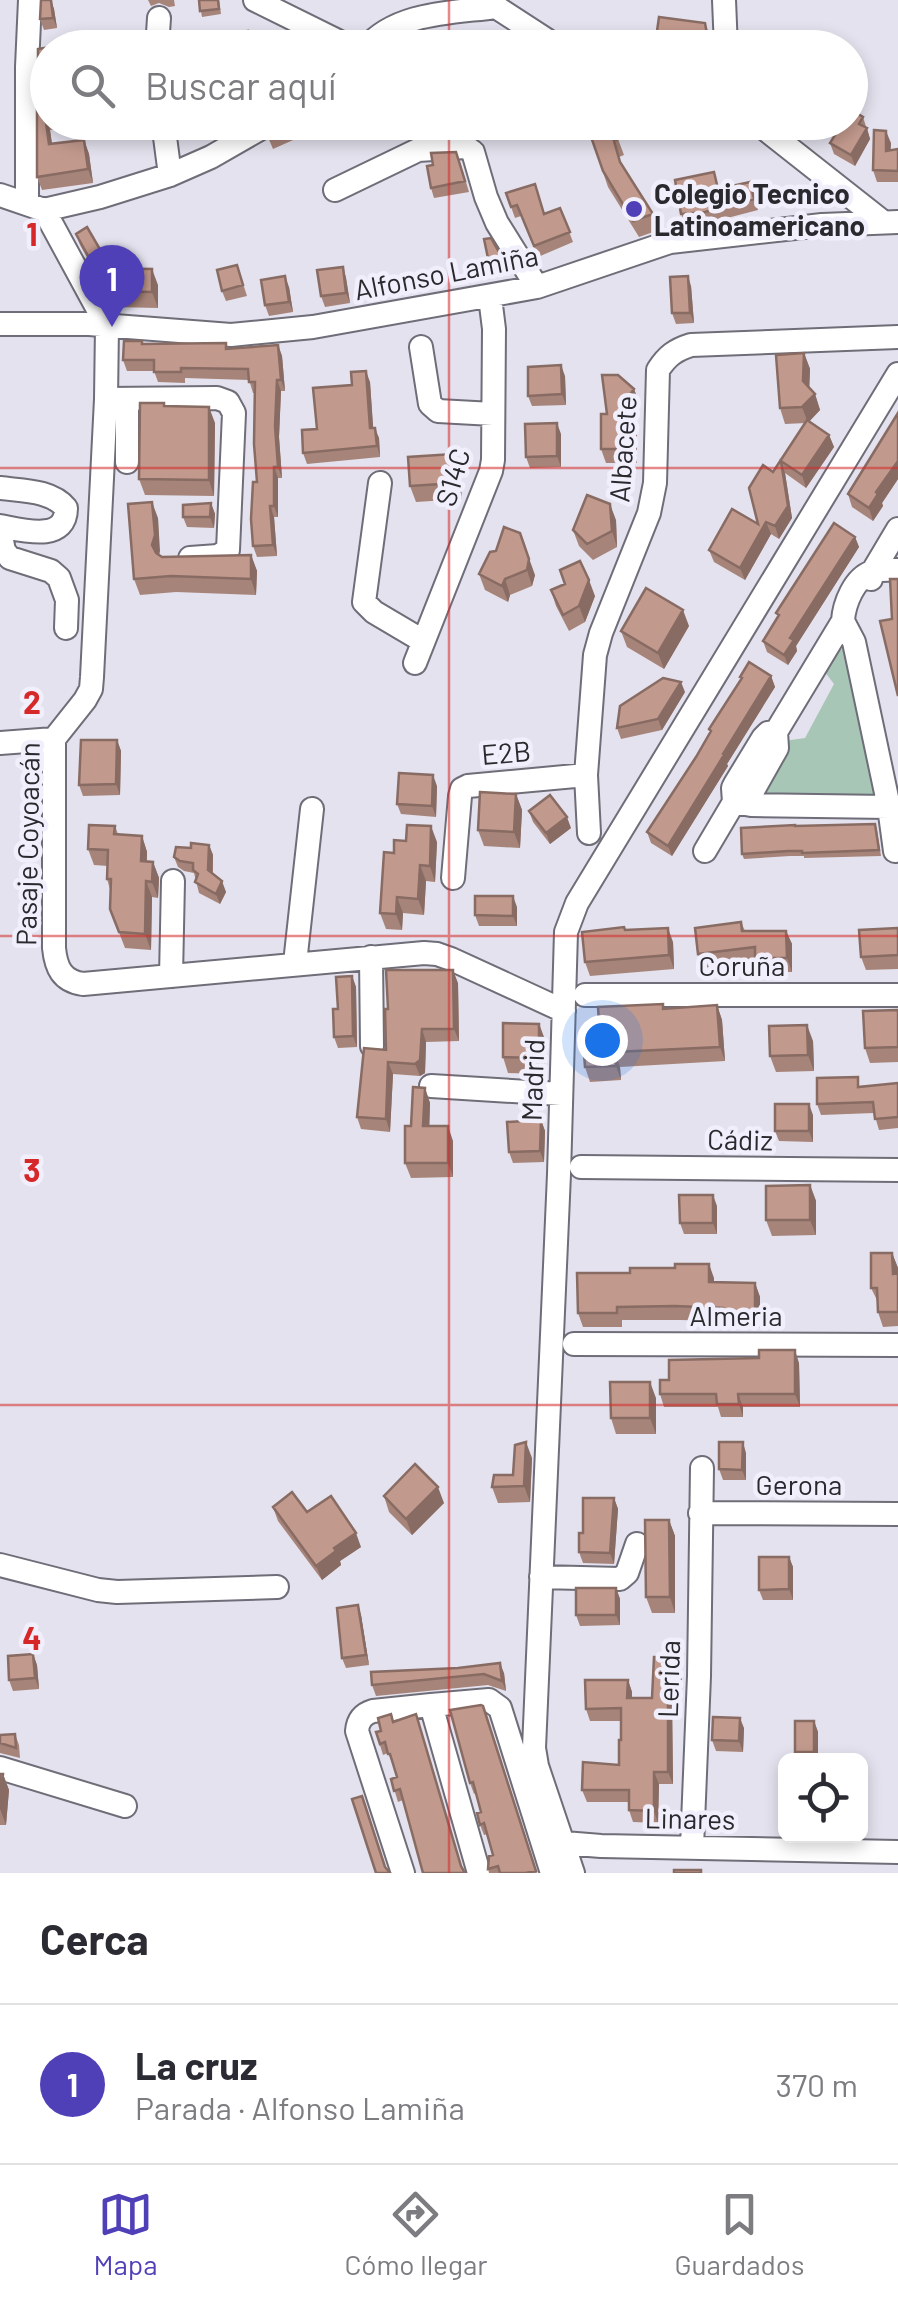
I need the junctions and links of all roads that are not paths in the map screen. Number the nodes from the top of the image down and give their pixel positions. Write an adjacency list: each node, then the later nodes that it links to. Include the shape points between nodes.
1 (30, 0): 11 (street)
2 (256, 0): 7 (street)
3 (724, 0): 10 (street)
4 (495, 3): 8 (street); 9 (street)
5 (159, 18): 6 (street)
6 (158, 30)
7 (316, 30)
8 (387, 30)
9 (533, 30)
10 (725, 30)
11 (30, 120)
12 (31, 140): 19 (street)
13 (165, 140): 16 (street)
14 (241, 140): 16 (street)
15 (780, 140): 20 (street)
16 (170, 174): 19 (street, via 100,197)
17 (336, 190): 21 (street, via 418,150 466,147 474,152 497,224)
18 (0, 194): 19 (street)
19 (35, 207): 24 (street)
20 (891, 222): 21 (street, Alfonso Lamiña, via 670,242)
21 (537, 287): 22 (street, Alfonso Lamiña)
22 (490, 297): 24 (street, Alfonso Lamiña, via 231,335); 29 (street, S14C)
23 (0, 324): 24 (street, Alfonso Lamiña)
24 (107, 326): 28 (street, Pasaje Coyoacán)
25 (898, 337): 42 (street, Albacete, via 692,345 667,356 658,370 649,513 595,654)
26 (421, 347): 29 (street, via 433,408)
27 (898, 374): 56 (street, Madrid, via 578,902 566,932)
28 (116, 400): 30 (street); 35 (street, via 217,398 234,412 228,550); 40 (street, Pasaje Coyoacán, via 90,689)
29 (493, 414): 31 (street, S14C, via 491,470 419,652 364,602)
30 (126, 462)
31 (380, 482)
32 (0, 488): 33 (street, via 47,494 60,500 66,518 39,532)
33 (0, 528): 39 (street, via 10,558 59,578)
34 (898, 529): 37 (street)
35 (173, 559)
36 (898, 570): 37 (street)
37 (873, 571): 38 (street, via 856,616)
38 (843, 622): 43 (street, via 776,732 778,748 751,794); 44 (street, via 854,642)
39 (66, 628)
40 (54, 739): 41 (street); 53 (street, Pasaje Coyoacán, via 55,962 68,980 83,984)
41 (0, 743)
42 (586, 775): 46 (street, Albacete); 49 (street, E2B, via 462,789)
43 (734, 802): 44 (street); 47 (street)
44 (890, 807): 48 (street)
45 (312, 809): 52 (street)
46 (589, 834)
47 (704, 851)
48 (896, 852)
49 (453, 878)
50 (173, 881): 53 (street)
51 (371, 957): 52 (street, Pasaje Coyoacán); 56 (street, Pasaje Coyoacán, via 437,954); 57 (street)
52 (295, 964): 53 (street, Pasaje Coyoacán)
53 (171, 976)
54 (585, 994): 55 (street, Coruña)
55 (898, 995)
56 (564, 1012): 59 (street, Madrid)
57 (372, 1046)
58 (431, 1086): 59 (street)
59 (560, 1094): 69 (street, Madrid)
60 (581, 1167): 61 (street, Cádiz)
61 (898, 1170)
62 (574, 1344): 63 (street, Almeria)
63 (898, 1345)
64 (702, 1468): 65 (street, Lerida)
65 (700, 1514): 66 (street, Gerona); 75 (street, Lerida)
66 (898, 1514)
67 (637, 1544): 69 (street, via 620,1579)
68 (0, 1565): 70 (street, via 117,1592)
69 (541, 1578): 74 (street, Madrid, via 534,1748)
70 (278, 1587)
71 (431, 1705): 78 (street, via 373,1711 358,1723); 79 (street); 80 (street, via 488,1700 500,1708)
72 (0, 1768): 73 (street)
73 (126, 1806)
74 (564, 1843): 75 (street, Linares); 81 (street, Madrid)
75 (692, 1847): 77 (street, Linares)
76 (898, 1852): 77 (street, Linares)
77 (814, 1862)
78 (403, 1873)
79 (479, 1873)
80 (552, 1873)
81 (573, 1873)

